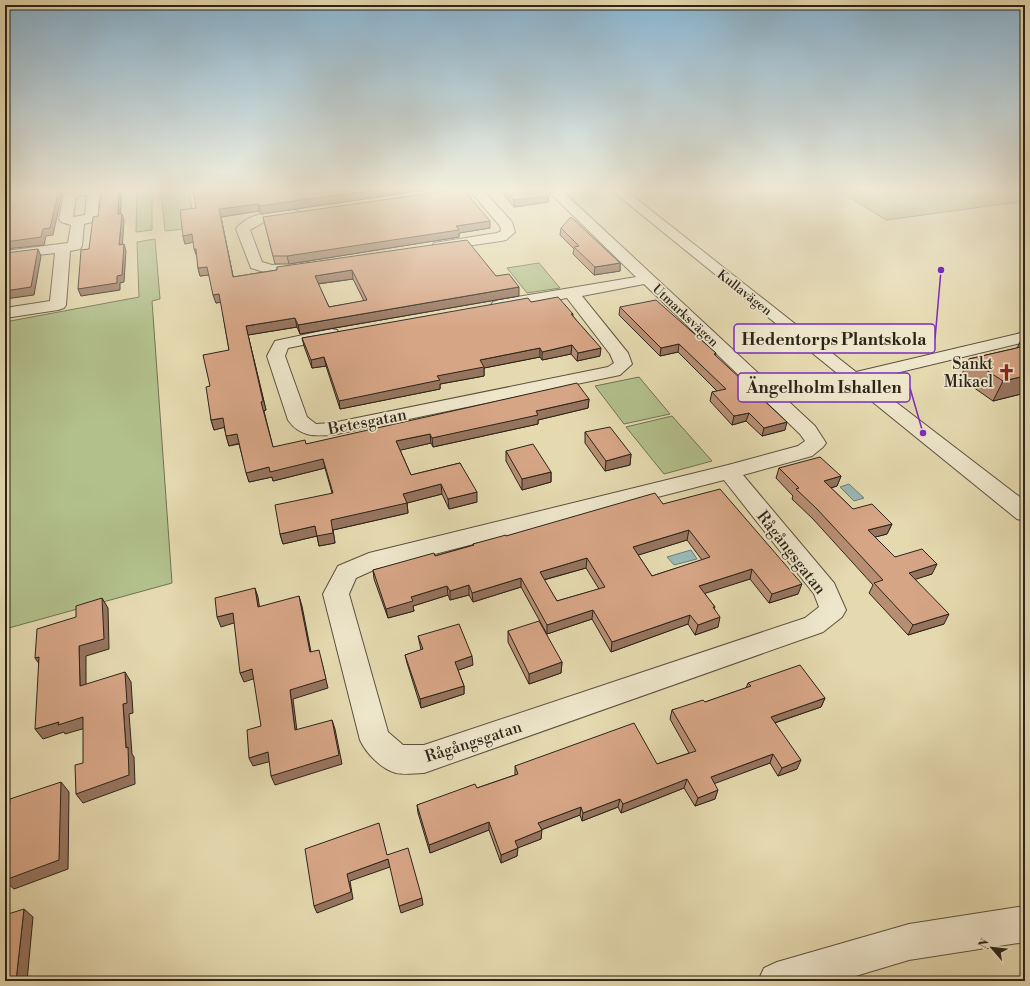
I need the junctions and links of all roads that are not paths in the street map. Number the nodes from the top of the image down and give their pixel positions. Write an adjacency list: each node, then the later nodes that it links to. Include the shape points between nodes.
1 (76, 235): 6 (street, via 75,246)
2 (245, 235): 9 (street, via 256,265 271,270)
3 (503, 235): 7 (street)
4 (601, 235): 10 (street, Utmarksvägen)
5 (677, 235): 16 (street, Kullavägen)
6 (63, 247): 8 (street); 13 (street, via 58,305)
7 (423, 248)
8 (5, 255)
9 (320, 264)
10 (648, 280): 11 (street); 17 (street, Utmarksvägen, via 808,430)
11 (571, 293): 12 (street); 14 (street, Betesgatan, via 619,353 623,364 614,371 339,427 312,430 298,420 276,356 282,345 295,340)
12 (487, 308)
13 (5, 313)
14 (348, 331)
15 (1025, 337): 16 (street)
16 (862, 376): 19 (street, Kullavägen)
17 (816, 443): 18 (street, Rågångsgatan, via 805,450)
18 (729, 472): 18 (street, Rågångsgatan, via 369,562 347,572 336,594 375,740 397,759 424,759 814,624 833,610 825,590)
19 (1025, 513)
20 (1025, 924): 21 (street, via 909,942)
21 (777, 981)

